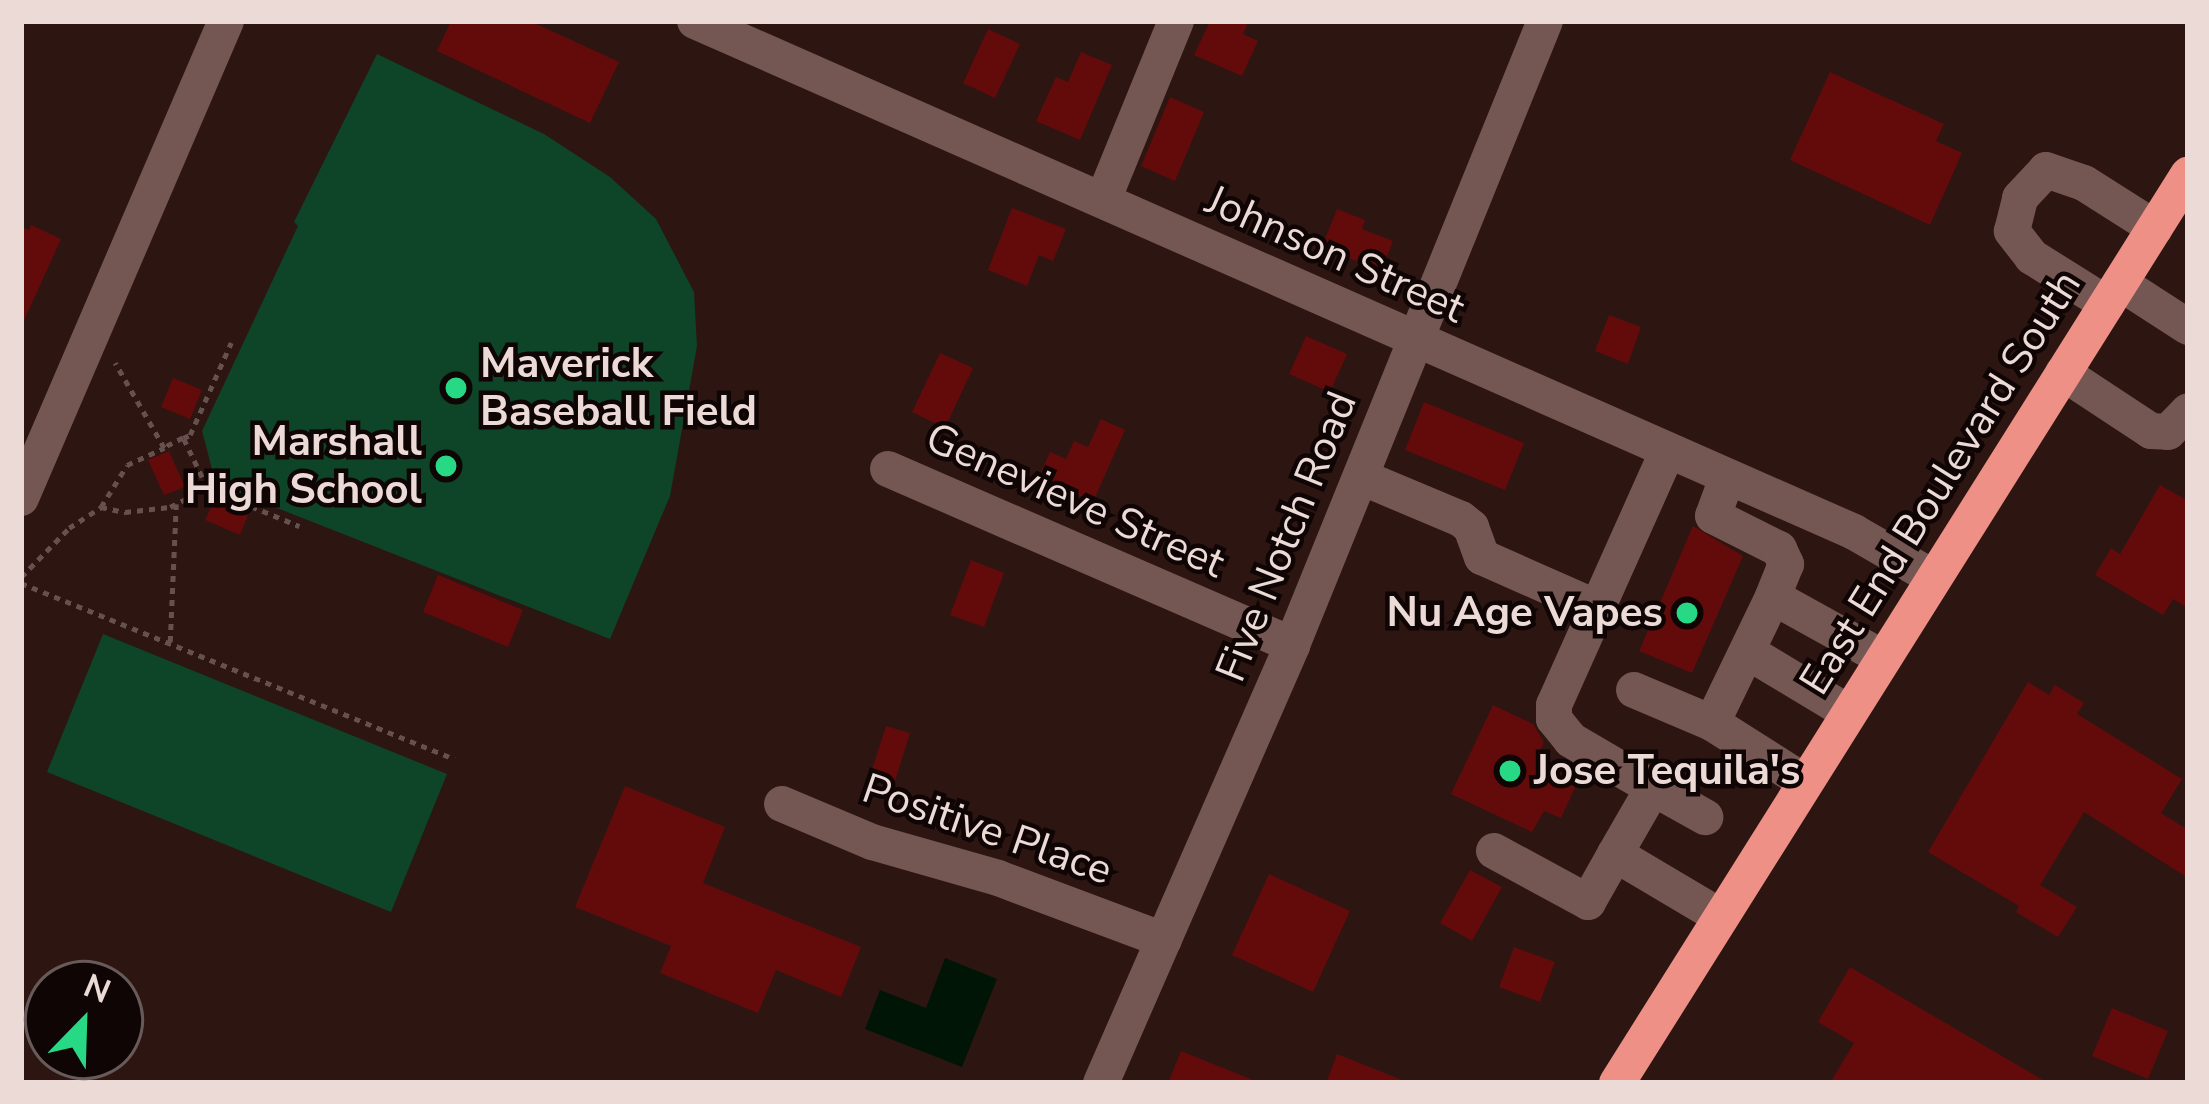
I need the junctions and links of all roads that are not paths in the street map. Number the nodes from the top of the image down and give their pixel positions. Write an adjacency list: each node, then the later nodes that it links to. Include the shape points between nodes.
1 (226, 21): 17 (street)
2 (695, 21): 6 (street, Johnson Street)
3 (1176, 21): 6 (street)
4 (1545, 21): 10 (street, Five Notch Road)
5 (2188, 175): 7 (highway, East End Boulevard South)
6 (1103, 200): 10 (street, Johnson Street)
7 (2155, 228): 8 (highway, East End Boulevard South); 8 (street, via 2046,170 2020,198 2012,230 2032,257)
8 (2114, 293): 9 (street); 11 (highway, East End Boulevard South)
9 (2188, 327)
10 (1415, 340): 13 (street, Johnson Street); 15 (street, Five Notch Road)
11 (2063, 373): 12 (street, via 2151,431 2168,432); 18 (highway, East End Boulevard South)
12 (2188, 411)
13 (1667, 452): 16 (street, Johnson Street); 20 (street)
14 (888, 469): 21 (street, Genevieve Street)
15 (1361, 477): 20 (street, via 1461,519 1482,557); 21 (street, Five Notch Road)
16 (1727, 478): 18 (street, Johnson Street, via 1854,532); 19 (street, via 1713,516 1779,549 1786,564)
17 (21, 498)
18 (1934, 578): 23 (highway, East End Boulevard South)
19 (1773, 597): 22 (street); 23 (street)
20 (1597, 608): 28 (street, via 1554,719 1571,740)
21 (1292, 646): 34 (street, Five Notch Road)
22 (1748, 652): 25 (street); 26 (street)
23 (1883, 658): 25 (highway, East End Boulevard South)
24 (1634, 690): 26 (street)
25 (1849, 713): 27 (highway, East End Boulevard South)
26 (1712, 723): 27 (street)
27 (1805, 782): 33 (highway, East End Boulevard South)
28 (1653, 788): 30 (street); 32 (street)
29 (782, 804): 34 (street, Positive Place)
30 (1705, 817)
31 (1494, 850): 32 (street, via 1588,902)
32 (1615, 854): 33 (street)
33 (1721, 916): 36 (highway, East End Boulevard South)
34 (1164, 940): 35 (street, Five Notch Road)
35 (1101, 1083)
36 (1617, 1083)

